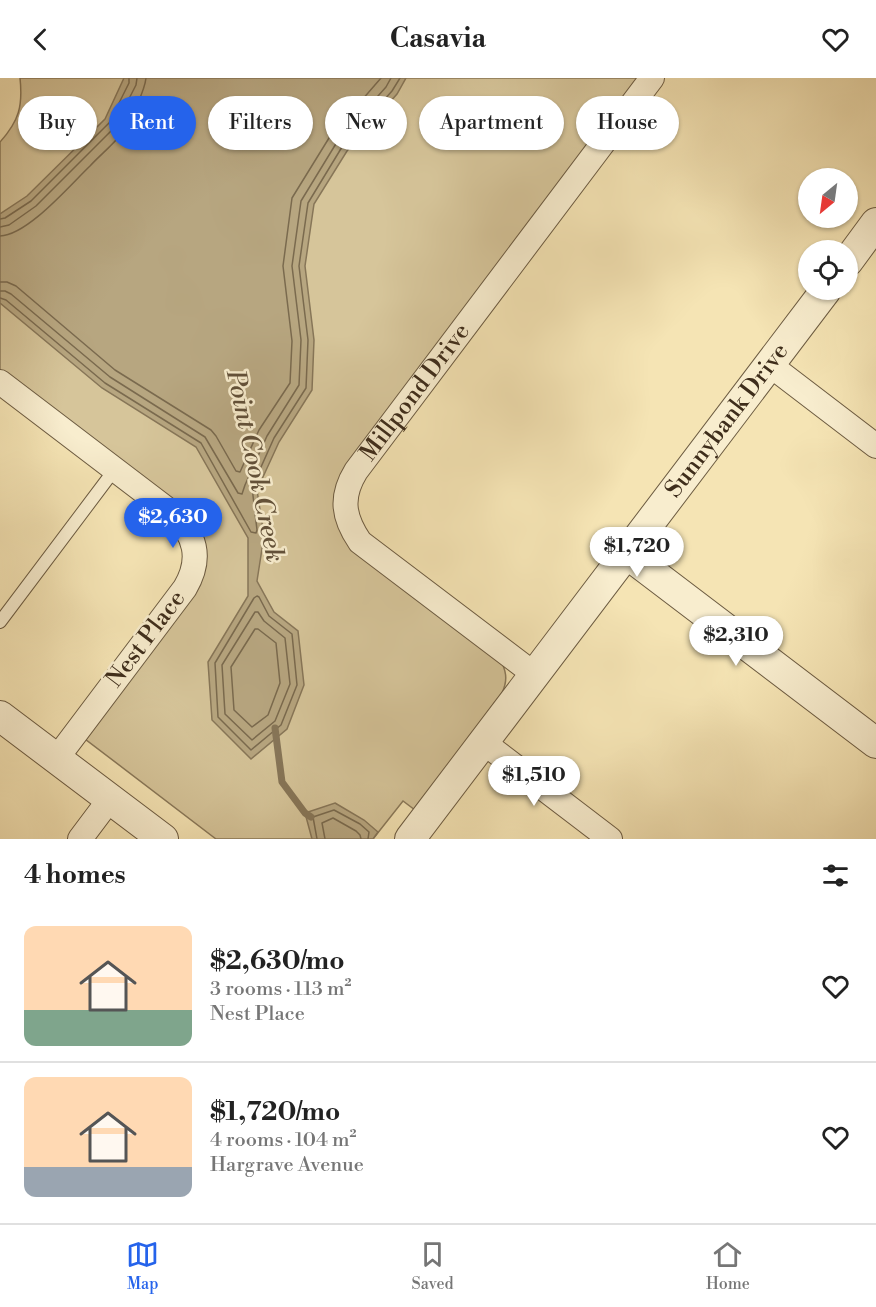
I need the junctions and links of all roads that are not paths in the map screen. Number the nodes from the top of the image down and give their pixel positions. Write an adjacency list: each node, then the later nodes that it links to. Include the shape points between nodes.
1 (652, 78): 11 (street, Millpond Drive, via 356,471 345,499 350,526 360,542)
2 (876, 223): 3 (street)
3 (858, 247)
4 (819, 300): 5 (street, Sunnybank Drive)
5 (770, 365): 7 (street); 9 (street, Sunnybank Drive)
6 (0, 382): 8 (street, Nest Place)
7 (876, 446)
8 (115, 469): 10 (lane); 15 (street, Nest Place, via 182,522 194,547 194,569 178,597)
9 (626, 553): 11 (street, Sunnybank Drive); 14 (street)
10 (0, 622)
11 (534, 674): 13 (street, Sunnybank Drive)
12 (0, 716): 15 (street)
13 (483, 742): 17 (street); 20 (street, Sunnybank Drive)
14 (876, 743)
15 (57, 758): 16 (street)
16 (110, 799): 18 (street); 19 (street)
17 (597, 835)
18 (80, 839)
19 (163, 839)
20 (410, 839)

